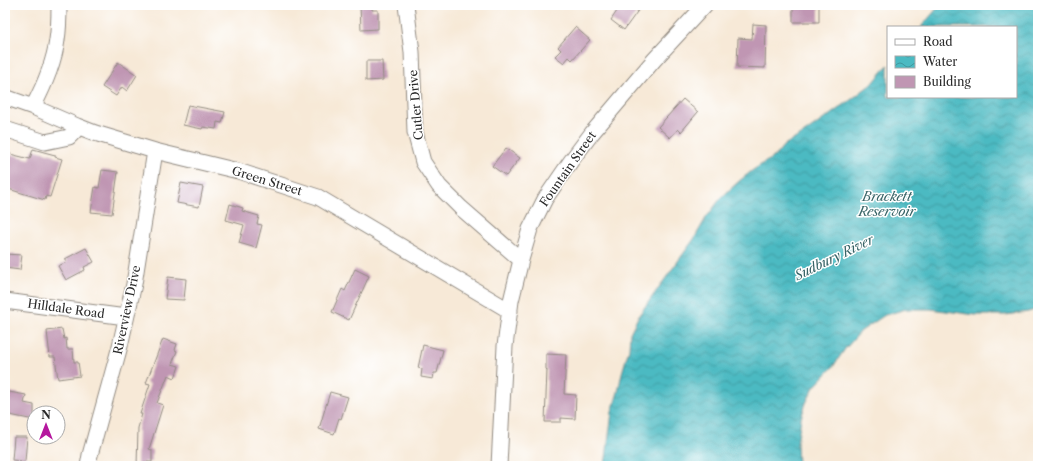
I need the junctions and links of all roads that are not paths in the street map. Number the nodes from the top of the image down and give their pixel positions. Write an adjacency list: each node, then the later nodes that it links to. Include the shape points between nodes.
1 (59, 5): 5 (street, via 57,40 52,64)
2 (406, 5): 9 (street, Cutler Drive, via 412,52 415,132 423,162 439,186 461,208)
3 (705, 5): 9 (street, Fountain Street, via 654,60 571,161 545,199 530,229)
4 (5, 97): 5 (street, Green Street)
5 (33, 107): 6 (street, Green Street)
6 (79, 127): 7 (street, via 69,136 45,142); 8 (street, Green Street)
7 (5, 129)
8 (155, 151): 11 (street, Green Street, via 238,171 318,197); 12 (street, Riverview Drive, via 134,284)
9 (521, 260): 11 (street, Fountain Street)
10 (5, 301): 12 (street, Hilldale Road)
11 (510, 311): 14 (street, Fountain Street, via 505,346)
12 (126, 318): 13 (street, Riverview Drive)
13 (88, 466)
14 (499, 466)

